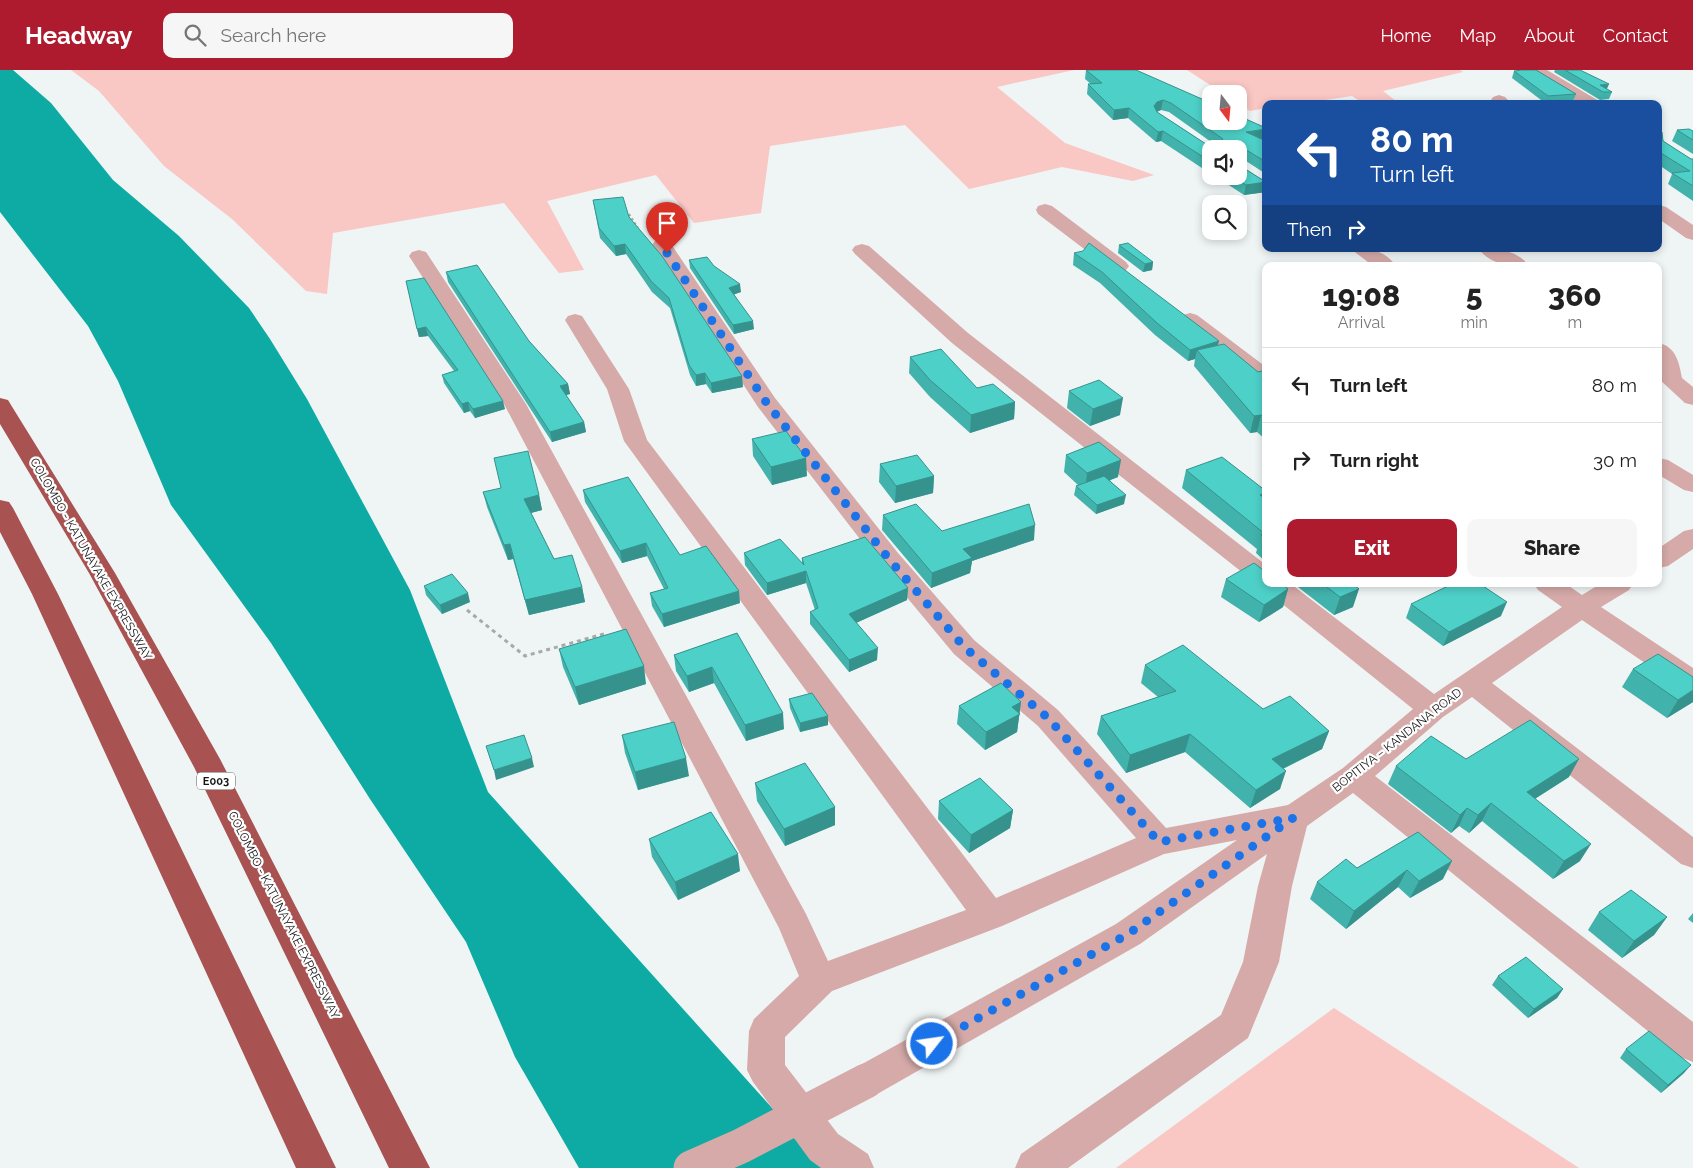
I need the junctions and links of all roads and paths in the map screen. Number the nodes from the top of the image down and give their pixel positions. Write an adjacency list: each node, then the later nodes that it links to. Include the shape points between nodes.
1 (1536, 70): 2 (street)
2 (1586, 100)
3 (1045, 210): 13 (street)
4 (1662, 213): 5 (street)
5 (1693, 234)
6 (662, 245): 37 (street, via 766,402 889,559 964,647 1048,718)
7 (862, 250): 25 (street, via 960,338)
8 (1365, 252): 11 (street)
9 (1495, 252): 12 (street)
10 (419, 256): 31 (street, via 515,404)
11 (1380, 262)
12 (1512, 262)
13 (1132, 276)
14 (1171, 306): 17 (street)
15 (575, 320): 39 (street, via 618,389 636,441)
16 (1662, 352): 18 (street, via 1667,358 1671,380)
17 (1262, 374)
18 (1693, 398)
19 (0, 405): 43 (highway, COLOMBO - KATUNAYAKE EXPRESSWAY / E003, via 102,573 209,767)
20 (1662, 467): 21 (street)
21 (1693, 485)
22 (0, 508): 42 (highway, via 45,594)
23 (1689, 546): 24 (street)
24 (1662, 559)
25 (1262, 575)
26 (1278, 587): 34 (street)
27 (1552, 587): 29 (street)
28 (1615, 587): 29 (street, BOPITIYA – KANDANA ROAD)
29 (1582, 607): 32 (street, BOPITIYA – KANDANA ROAD); 33 (street)
30 (468, 610): 31 (path, via 525,656)
31 (634, 626): 40 (street, via 794,924)
32 (1472, 682): 34 (street, BOPITIYA – KANDANA ROAD); 38 (street)
33 (1693, 682)
34 (1433, 709): 35 (street, BOPITIYA – KANDANA ROAD)
35 (1354, 776): 36 (street, BOPITIYA – KANDANA ROAD); 41 (street)
36 (1293, 818): 37 (street); 44 (street, BOPITIYA – KANDANA ROAD, bridge, via 1128,934 866,1081 741,1146); 46 (street, via 1275,886 1261,962 1235,1026)
37 (1159, 842): 39 (street)
38 (1693, 855)
39 (990, 916): 40 (street)
40 (819, 980): 45 (street, via 767,1031 766,1070 824,1147)
41 (1693, 1045)
42 (316, 1168)
43 (410, 1168)
44 (690, 1168)
45 (854, 1168)
46 (1035, 1168)

